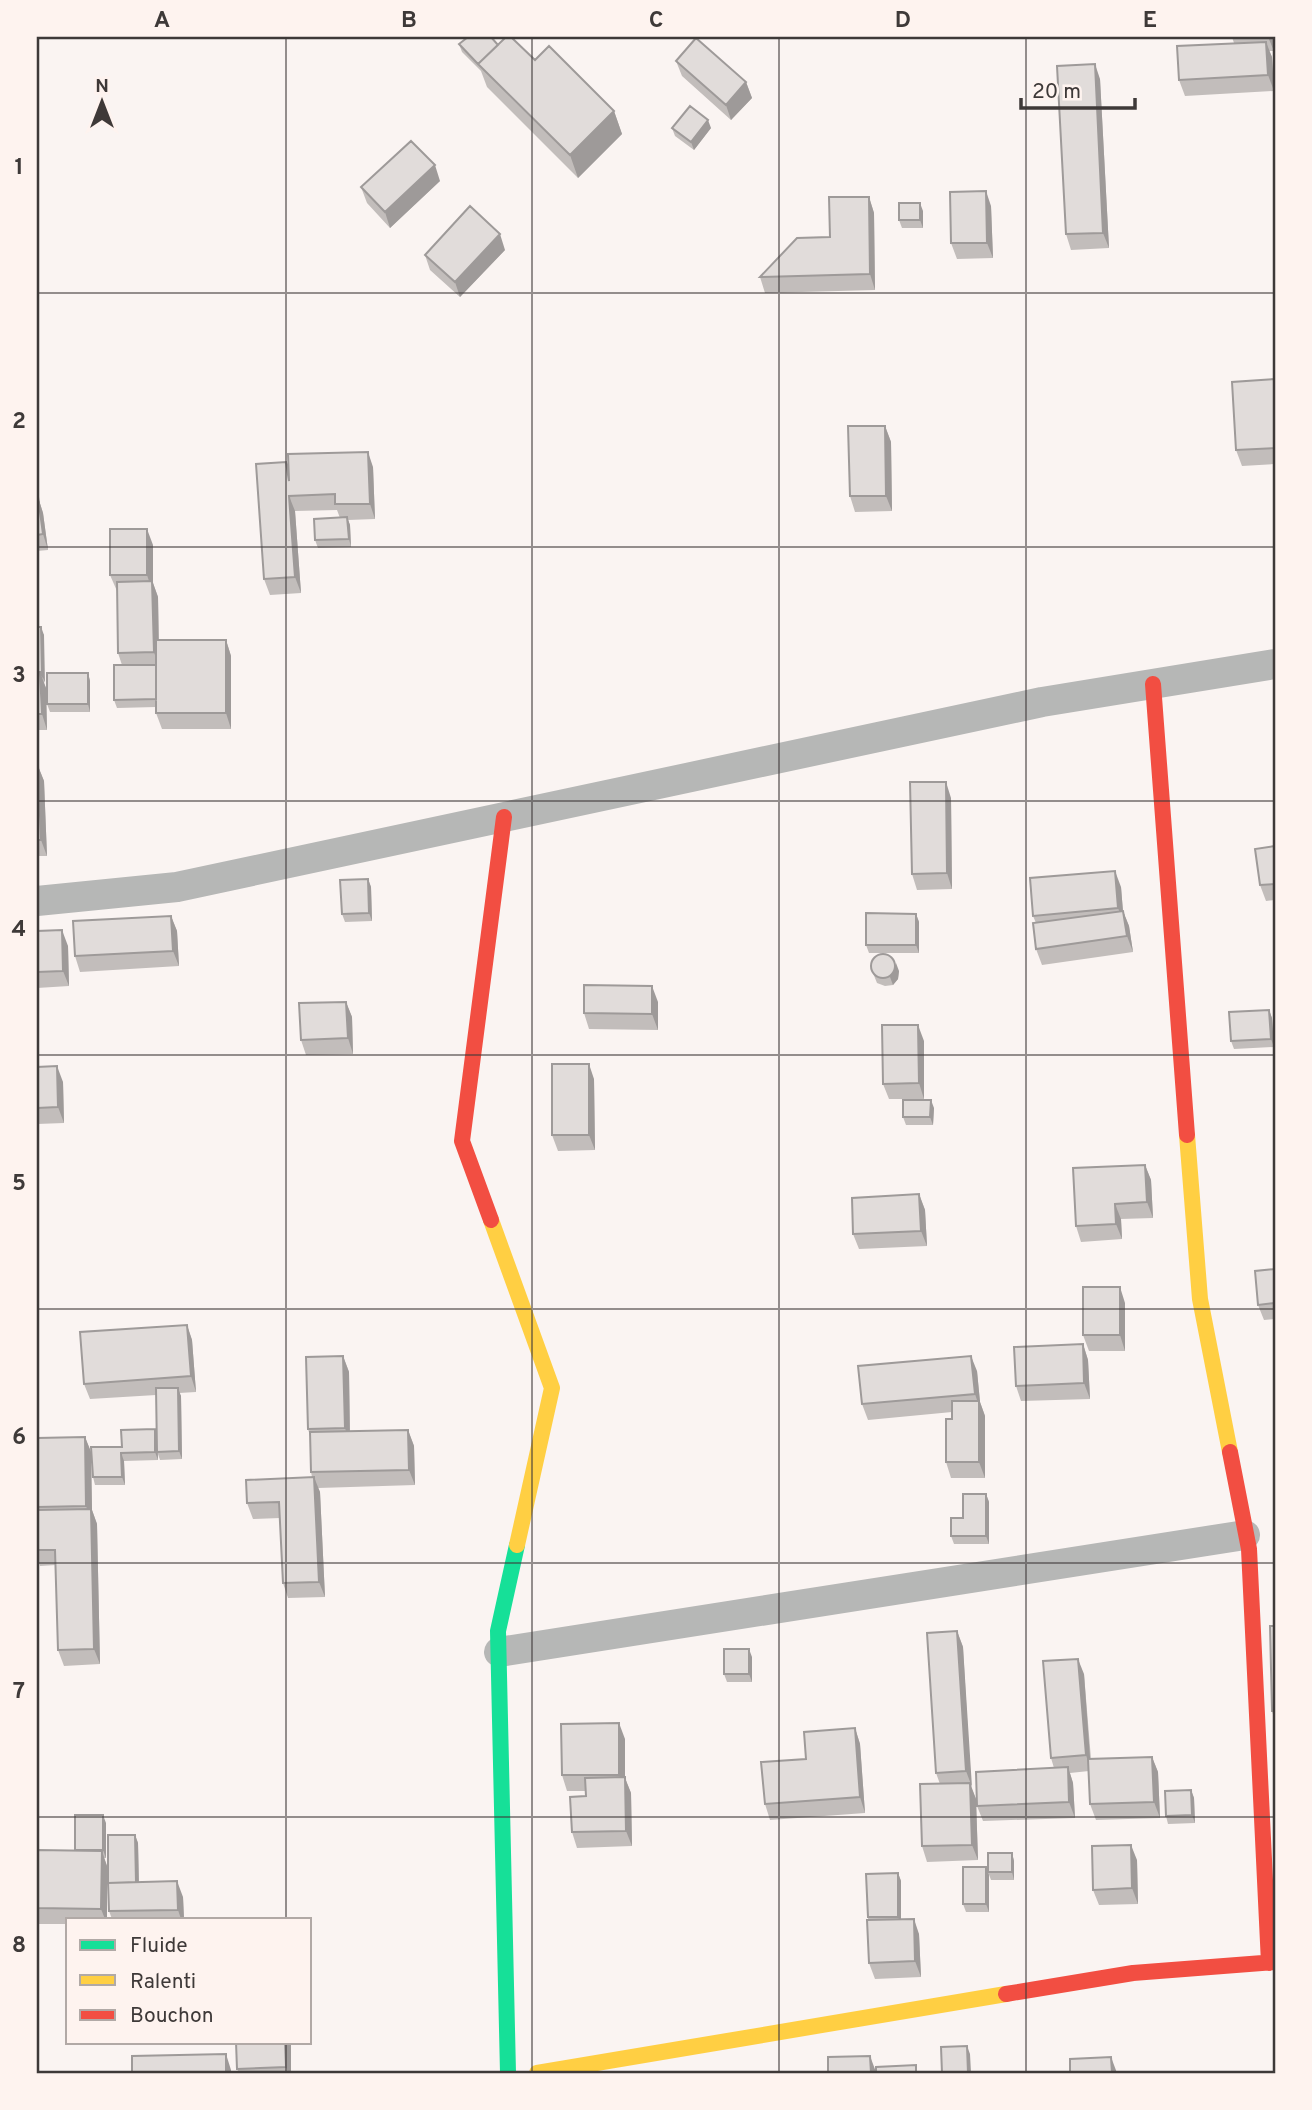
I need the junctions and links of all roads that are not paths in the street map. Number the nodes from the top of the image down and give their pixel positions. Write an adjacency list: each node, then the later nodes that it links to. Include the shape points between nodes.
1 (1275, 664): 2 (street)
2 (1153, 684): 3 (street, via 1042,702); 5 (street, via 1200,1299)
3 (504, 817): 4 (street, via 177,887); 6 (street, via 462,1141 552,1388 498,1631)
4 (37, 901)
5 (1245, 1535): 6 (street); 7 (street)
6 (499, 1652): 8 (street)
7 (1272, 1962): 9 (street, via 1133,1973)
8 (509, 2073)
9 (537, 2073)

